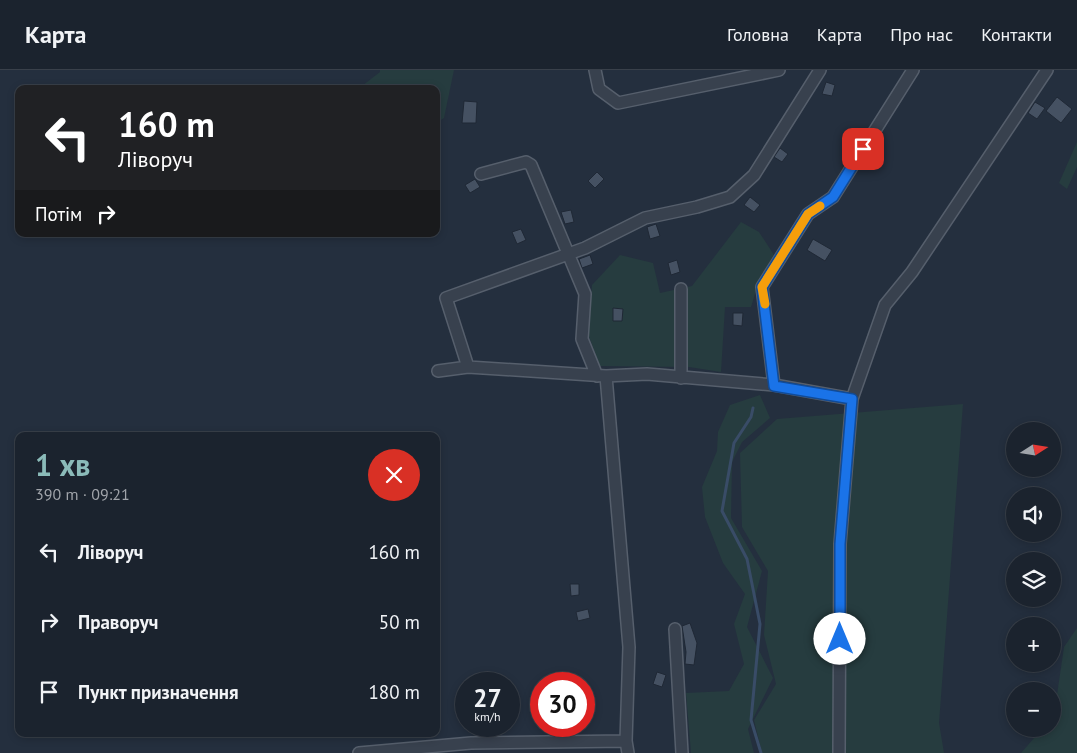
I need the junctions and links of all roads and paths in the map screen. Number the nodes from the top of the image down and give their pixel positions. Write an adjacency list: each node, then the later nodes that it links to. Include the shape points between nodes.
1 (595, 70): 2 (street, via 599,89 618,103)
2 (779, 70)
3 (820, 70): 7 (street, via 754,175 730,197 645,218 585,248)
4 (913, 70): 13 (street, via 833,197 808,214 762,287)
5 (1048, 70): 14 (street, via 912,272 885,305)
6 (481, 174): 7 (street, via 526,162 531,165)
7 (566, 253): 9 (street, via 446,298); 11 (street, via 585,294 582,339)
8 (681, 289): 12 (street)
9 (468, 368): 10 (street); 11 (street)
10 (438, 371)
11 (601, 376): 12 (street, via 647,374); 16 (street, via 629,647)
12 (681, 378): 13 (street)
13 (774, 386): 14 (street)
14 (852, 399): 20 (street, via 840,544)
15 (675, 629): 19 (street)
16 (626, 741): 17 (street, via 471,743); 18 (street)
17 (359, 753)
18 (628, 753)
19 (682, 753)
20 (839, 753)

